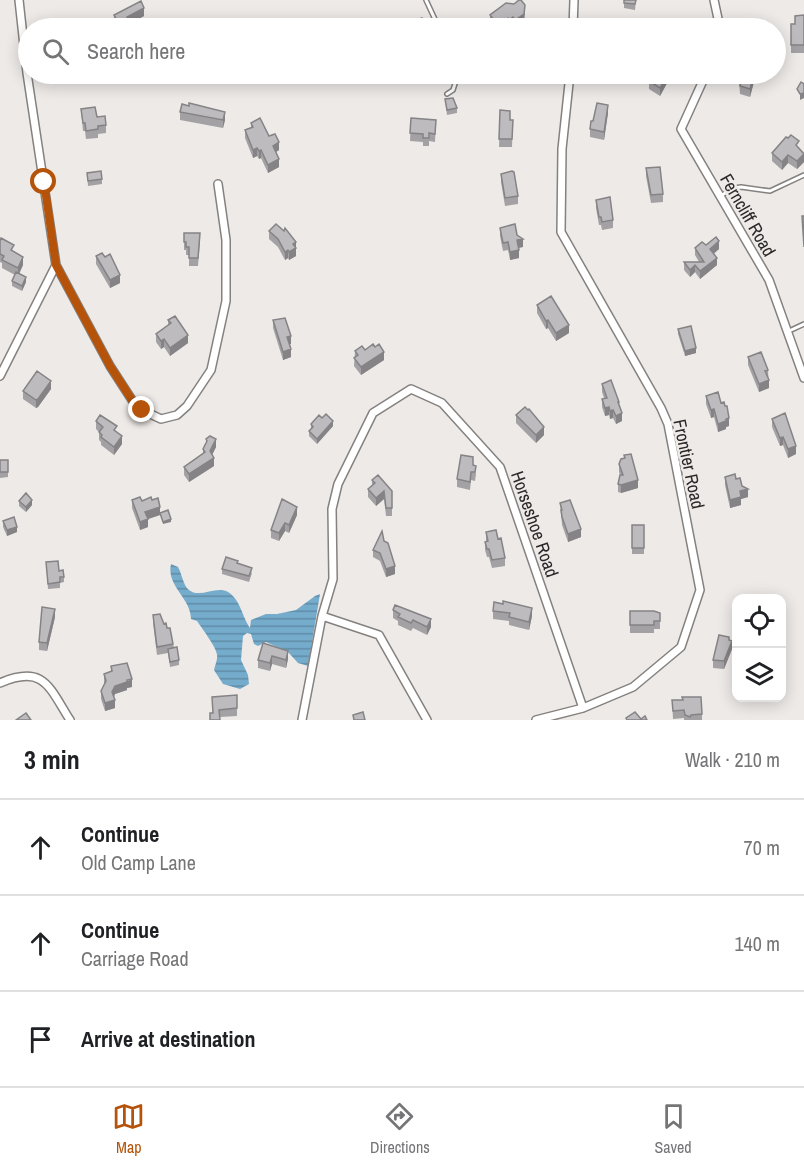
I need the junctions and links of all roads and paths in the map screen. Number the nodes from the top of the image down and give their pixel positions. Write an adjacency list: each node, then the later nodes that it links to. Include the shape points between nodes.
1 (19, 0): 5 (street)
2 (426, 0): 6 (lane)
3 (574, 0): 7 (street)
4 (714, 0): 8 (street)
5 (21, 18)
6 (435, 18)
7 (573, 18)
8 (718, 18)
9 (29, 84): 17 (street)
10 (455, 84): 13 (lane)
11 (569, 84): 24 (street, Frontier Road, via 562,149 561,232 668,424 700,590 681,647 633,687)
12 (701, 84): 16 (street, Ferncliff Road, via 681,129)
13 (447, 94)
14 (804, 175): 16 (lane, via 770,191 741,187)
15 (218, 184): 17 (street, via 226,240 226,301 211,370 177,415 161,419 132,400)
16 (720, 196): 19 (street, Ferncliff Road, via 769,280)
17 (56, 265): 20 (street)
18 (804, 324): 19 (lane)
19 (787, 331): 21 (street, Ferncliff Road)
20 (0, 376)
21 (804, 378)
22 (322, 616): 24 (street, Horseshoe Road, via 333,579 332,509 338,484 373,413 411,389 441,403 500,467); 26 (street, Horseshoe Road); 27 (street, via 379,635)
23 (0, 683): 25 (street, via 22,676 41,679)
24 (583, 708): 28 (street, Frontier Road)
25 (70, 720)
26 (302, 720)
27 (427, 720)
28 (536, 720)

